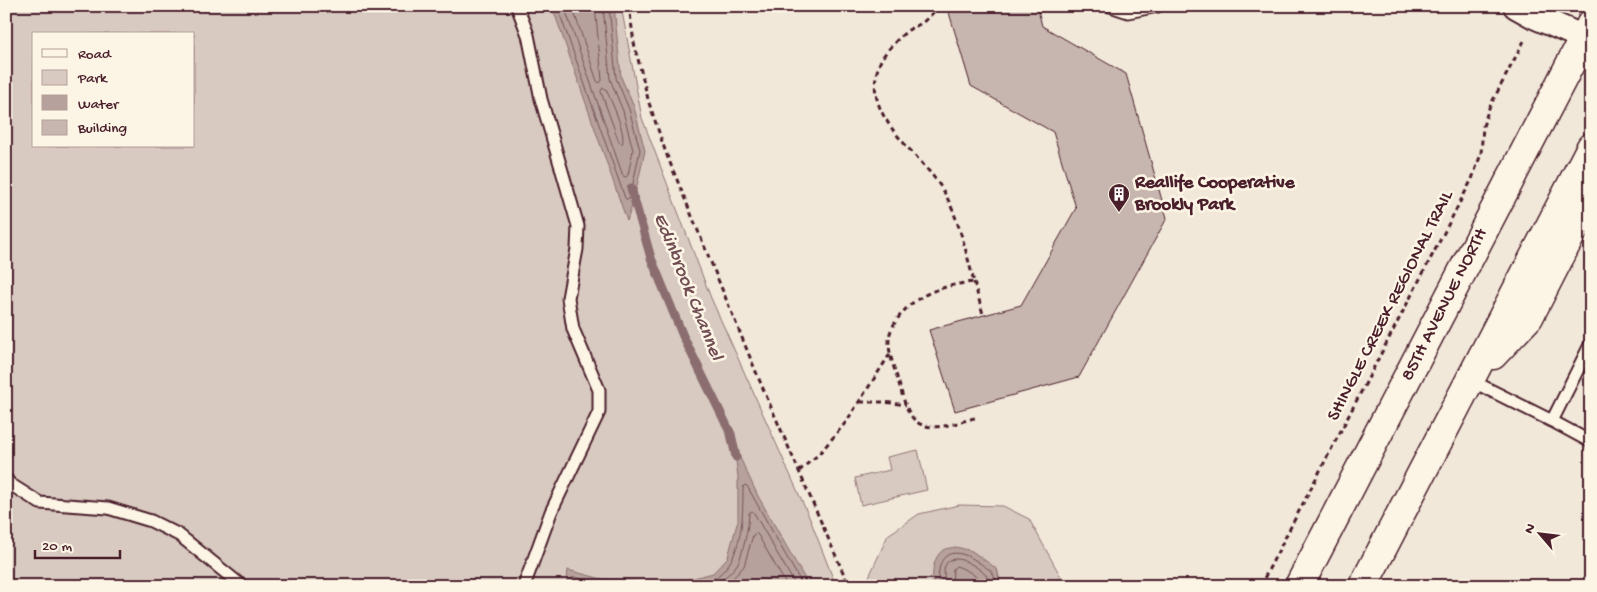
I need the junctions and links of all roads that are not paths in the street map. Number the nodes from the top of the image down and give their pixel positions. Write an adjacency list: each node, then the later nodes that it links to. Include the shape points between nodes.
1 (517, 6): 14 (lane, via 528,35 541,99 578,226 568,298 574,329 599,390 599,412 551,512)
2 (1110, 6): 3 (lane, via 1128,12)
3 (1158, 6)
4 (1516, 6): 5 (street, via 1534,16)
5 (1588, 34): 15 (main road, 85TH AVENUE NORTH)
6 (1591, 147): 9 (main road)
7 (1591, 196): 9 (main road, via 1529,317)
8 (1591, 343): 10 (lane)
9 (1470, 380): 10 (lane); 16 (main road)
10 (1552, 421): 11 (lane)
11 (1591, 442)
12 (6, 479): 13 (lane, via 40,503 108,508 150,521 179,535)
13 (242, 586)
14 (524, 586)
15 (1299, 586)
16 (1363, 586)

